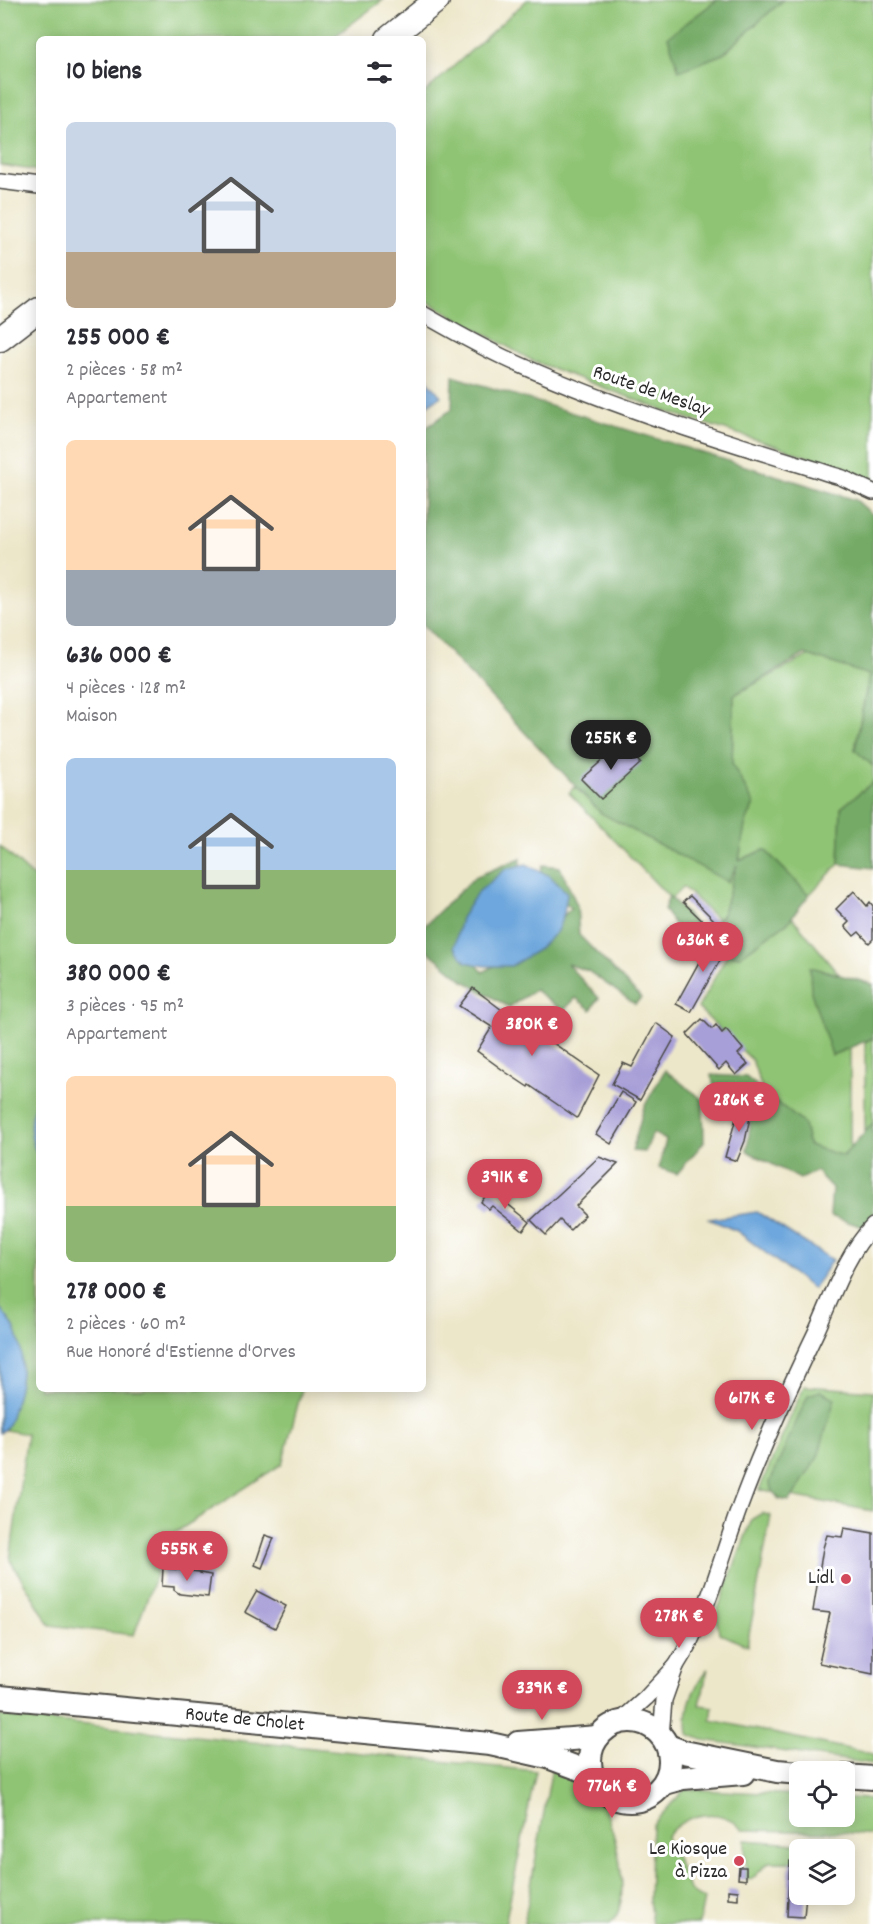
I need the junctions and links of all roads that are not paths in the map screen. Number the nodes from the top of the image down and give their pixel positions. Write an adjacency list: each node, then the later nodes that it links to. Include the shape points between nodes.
1 (437, 0): 2 (main road)
2 (392, 36)
3 (0, 181): 4 (street)
4 (36, 186)
5 (36, 311): 7 (main road)
6 (426, 316): 8 (street, Route de Meslay, via 552,379 843,478)
7 (0, 339)
8 (873, 492)
9 (873, 1226): 10 (street, via 842,1273 772,1425 699,1624)
10 (676, 1666): 12 (street); 14 (street, via 664,1700)
11 (0, 1697): 15 (main road, Route de Cholet)
12 (618, 1723): 13 (main road); 14 (main road, via 642,1722)
13 (597, 1737): 15 (main road, Route de Cholet); 17 (main road, via 590,1754)
14 (664, 1741): 16 (main road, via 684,1752); 20 (main road, via 670,1765)
15 (490, 1744): 17 (main road, Route de Cholet, via 548,1757)
16 (788, 1772): 20 (main road, via 711,1774)
17 (591, 1773): 20 (main road, via 601,1790 621,1801 645,1799)
18 (855, 1777): 19 (main road)
19 (873, 1778)
20 (665, 1783)

